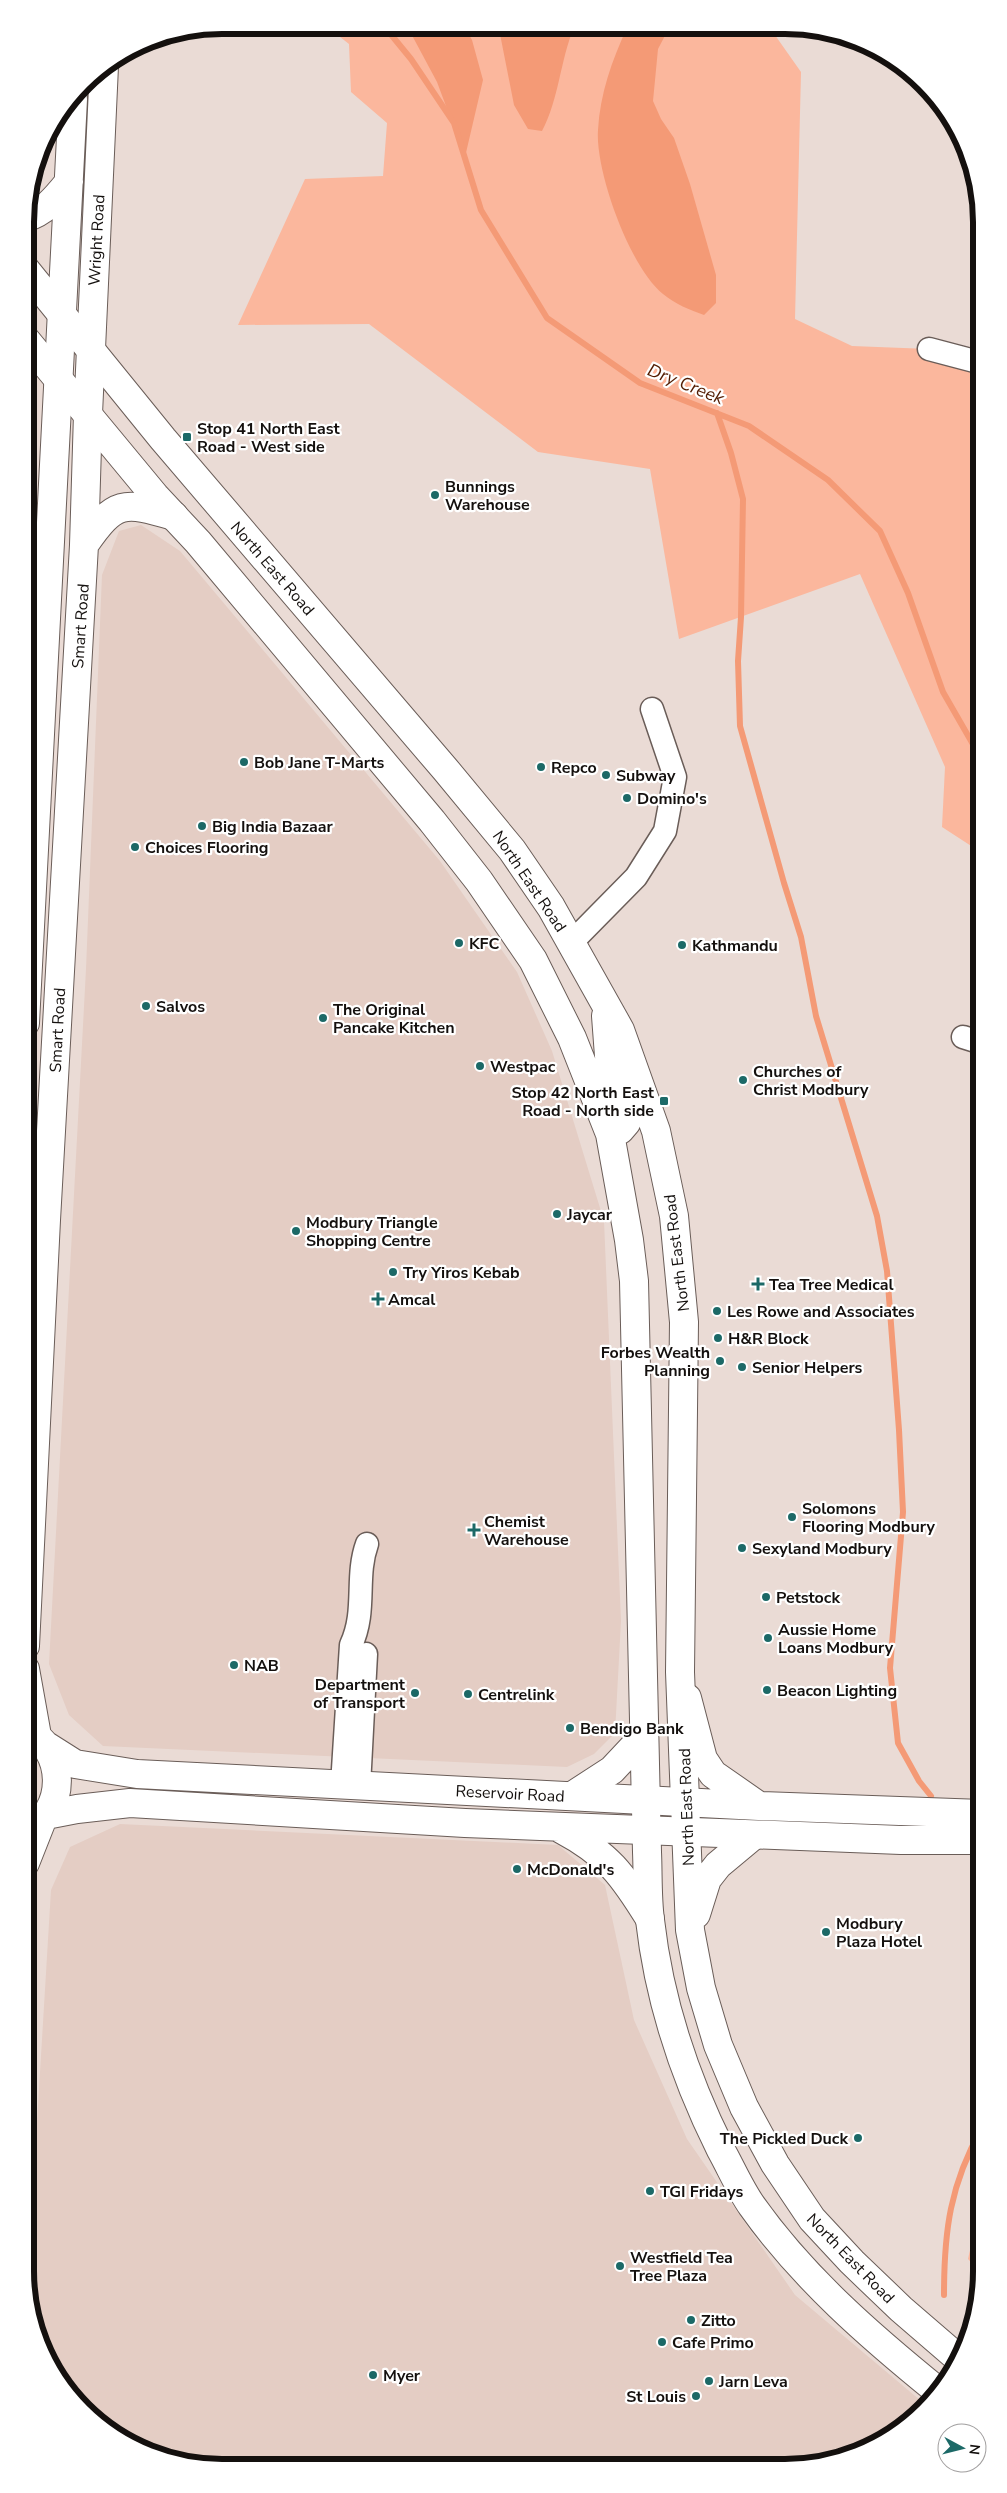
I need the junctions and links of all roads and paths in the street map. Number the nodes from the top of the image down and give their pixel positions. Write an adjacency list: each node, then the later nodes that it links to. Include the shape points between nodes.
1 (104, 76): 8 (main road, Wright Road)
2 (73, 108): 3 (main road, Wright Road)
3 (69, 182): 4 (main road, via 49,205); 6 (main road, Wright Road)
4 (34, 213)
5 (34, 281): 6 (main road, North East Road)
6 (62, 316): 8 (main road, North East Road); 11 (main road, Wright Road)
7 (929, 349): 10 (street)
8 (91, 350): 12 (main road, Wright Road); 17 (main road, North East Road, via 512,850)
9 (34, 351): 11 (main road)
10 (973, 361)
11 (60, 381): 12 (main road); 16 (main road, Smart Road)
12 (88, 414): 13 (main road); 14 (main road, Smart Road)
13 (174, 516): 14 (main road, via 141,507 122,507 102,520); 18 (main road, via 432,821 479,881)
14 (84, 545): 21 (main road, Smart Road)
15 (652, 708): 17 (street, via 675,777 665,831 636,877)
16 (34, 858)
17 (571, 943): 18 (main road); 19 (main road, North East Road)
18 (538, 968): 20 (main road, via 572,1038)
19 (605, 1004): 20 (main road, via 609,1056 622,1096 626,1123); 23 (main road, North East Road, via 626,1047 656,1131 674,1216 684,1322)
20 (610, 1134): 26 (main road, via 629,1240 636,1316)
21 (34, 1460)
22 (367, 1544): 27 (street, via 362,1559 358,1630 351,1645)
23 (680, 1672): 30 (main road, North East Road); 31 (main road, via 703,1759 714,1774)
24 (34, 1725): 25 (main road)
25 (36, 1737): 27 (main road, Reservoir Road, via 75,1764 118,1773); 33 (main road, via 54,1760 58,1776 54,1800)
26 (643, 1737): 28 (main road, via 612,1770); 29 (main road)
27 (350, 1785): 28 (main road, Reservoir Road)
28 (572, 1796): 29 (main road, Reservoir Road)
29 (645, 1800): 30 (main road, Reservoir Road); 35 (main road)
30 (686, 1803): 31 (main road, Reservoir Road); 36 (main road, North East Road)
31 (759, 1806): 32 (main road, Reservoir Road)
32 (973, 1814)
33 (38, 1822): 34 (main road, Reservoir Road, via 78,1809 130,1803); 37 (main road)
34 (556, 1827): 35 (main road, Reservoir Road); 40 (main road, via 606,1857)
35 (646, 1830): 36 (main road, Reservoir Road); 40 (main road)
36 (687, 1832): 38 (main road, Reservoir Road); 41 (main road, North East Road)
37 (34, 1834)
38 (754, 1835): 39 (main road, Reservoir Road); 41 (main road, via 718,1865 707,1880)
39 (973, 1840)
40 (650, 1919): 44 (main road, via 663,1996 684,2063 711,2129 751,2205 806,2274)
41 (690, 1930): 42 (main road, North East Road, via 701,1988 718,2045 744,2107 775,2164 812,2219 852,2262)
42 (954, 2354)
43 (941, 2378): 44 (main road)
44 (931, 2387)

